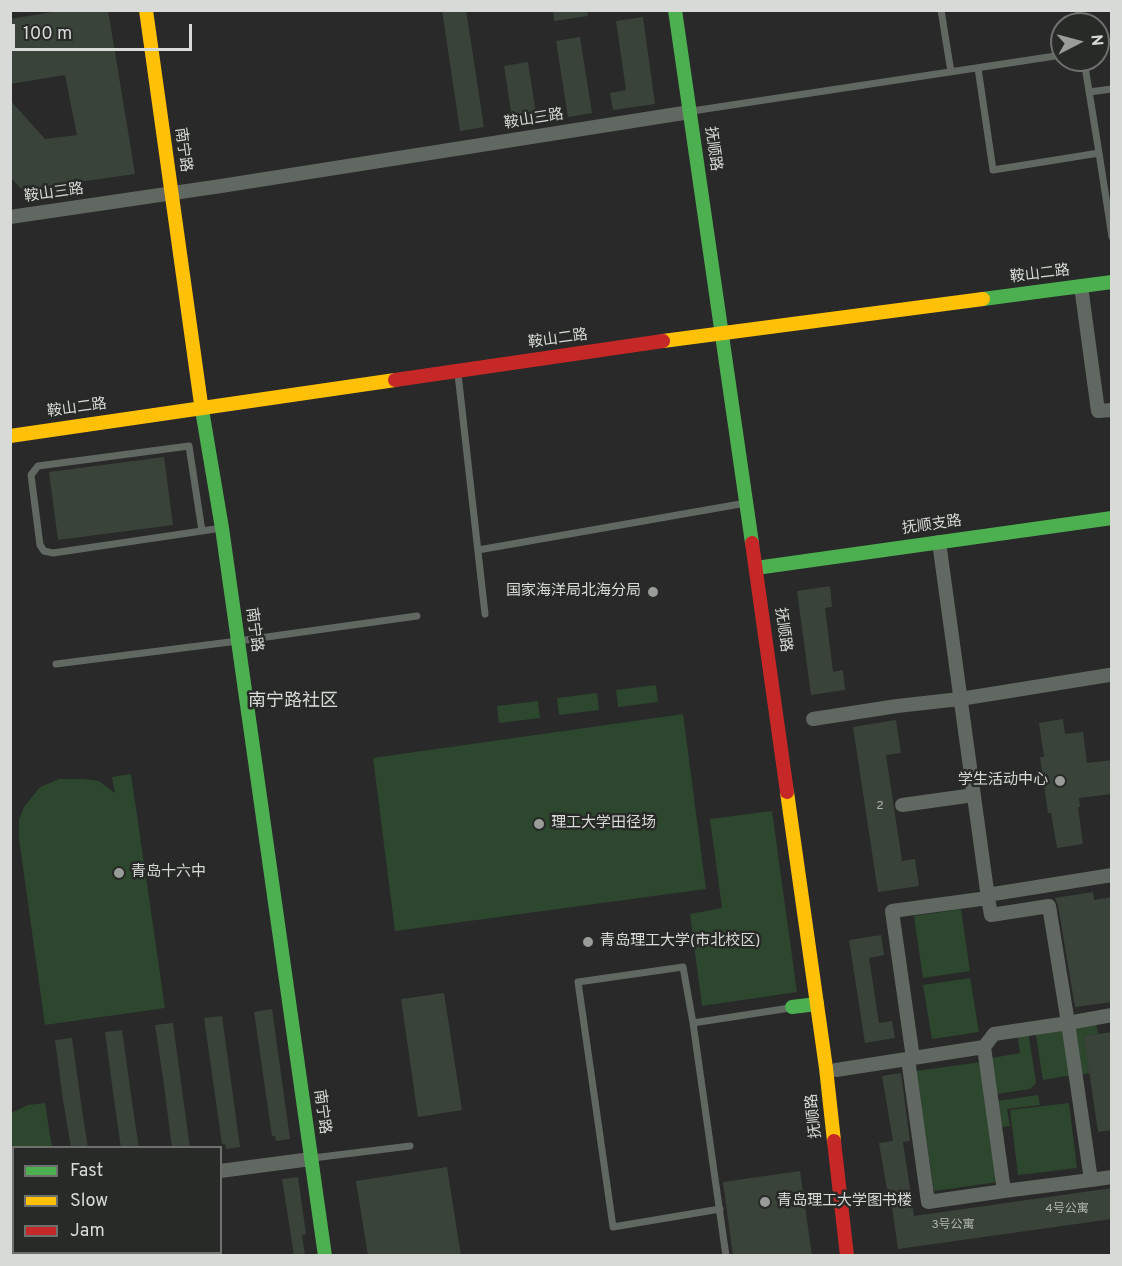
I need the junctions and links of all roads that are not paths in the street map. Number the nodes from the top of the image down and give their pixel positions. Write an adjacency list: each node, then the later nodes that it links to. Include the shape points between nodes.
1 (146, 10): 12 (street, 南宁路)
2 (675, 10): 10 (street, 抚顺路)
3 (941, 10): 6 (lane)
4 (1050, 57): 5 (lane, 鞍山三路)
5 (978, 68): 6 (lane, 鞍山三路); 11 (lane, via 993,170)
6 (951, 72): 10 (lane, 鞍山三路)
7 (1086, 72): 9 (lane)
8 (1112, 89): 9 (lane)
9 (1089, 92): 11 (lane)
10 (690, 112): 12 (street, 鞍山三路); 17 (street, 抚顺路)
11 (1099, 153): 14 (lane)
12 (172, 194): 13 (street, 鞍山三路); 19 (street, 南宁路)
13 (10, 217)
14 (1112, 237)
15 (1112, 282): 16 (street, 鞍山二路)
16 (1080, 286): 17 (street, 鞍山二路); 20 (street, via 1098,411)
17 (721, 333): 18 (street, 鞍山二路); 22 (street, 抚顺路)
18 (458, 371): 19 (street, 鞍山二路); 27 (lane)
19 (202, 408): 21 (street, 鞍山二路); 24 (street, 南宁路)
20 (1112, 410)
21 (10, 436)
22 (746, 503): 27 (lane); 28 (street, 抚顺路)
23 (1112, 518): 26 (street, 抚顺支路)
24 (222, 528): 25 (lane); 31 (street, 南宁路)
25 (202, 531): 25 (lane, via 53,553 44,551 30,475 38,466 189,446)
26 (939, 542): 28 (street, 抚顺支路); 34 (street)
27 (478, 550): 29 (lane)
28 (756, 568): 40 (street, 抚顺路)
29 (485, 614)
30 (417, 616): 31 (lane)
31 (238, 641): 32 (lane); 49 (street, 南宁路)
32 (56, 664)
33 (1108, 675): 34 (street)
34 (960, 699): 35 (street); 36 (street)
35 (813, 719)
36 (974, 795): 37 (street); 39 (street)
37 (902, 805)
38 (1112, 875): 39 (street)
39 (988, 897): 44 (street, via 991,915 1049,906); 46 (street, via 891,911)
40 (817, 1004): 41 (street); 47 (street, 抚顺路)
41 (792, 1007): 43 (lane)
42 (1112, 1015): 44 (street)
43 (693, 1023): 54 (lane); 54 (lane, via 683,967 578,982 613,1227)
44 (1068, 1023): 45 (street, via 994,1034); 52 (street)
45 (984, 1047): 46 (street); 53 (street)
46 (910, 1059): 47 (street); 53 (street, via 928,1202)
47 (831, 1071): 57 (street, 抚顺路)
48 (410, 1146): 49 (lane)
49 (311, 1159): 50 (street); 55 (street, 南宁路)
50 (222, 1171)
51 (1112, 1177): 52 (street)
52 (1091, 1180): 53 (street)
53 (1004, 1191)
54 (720, 1209): 56 (lane)
55 (325, 1256)
56 (726, 1256)
57 (847, 1256)

